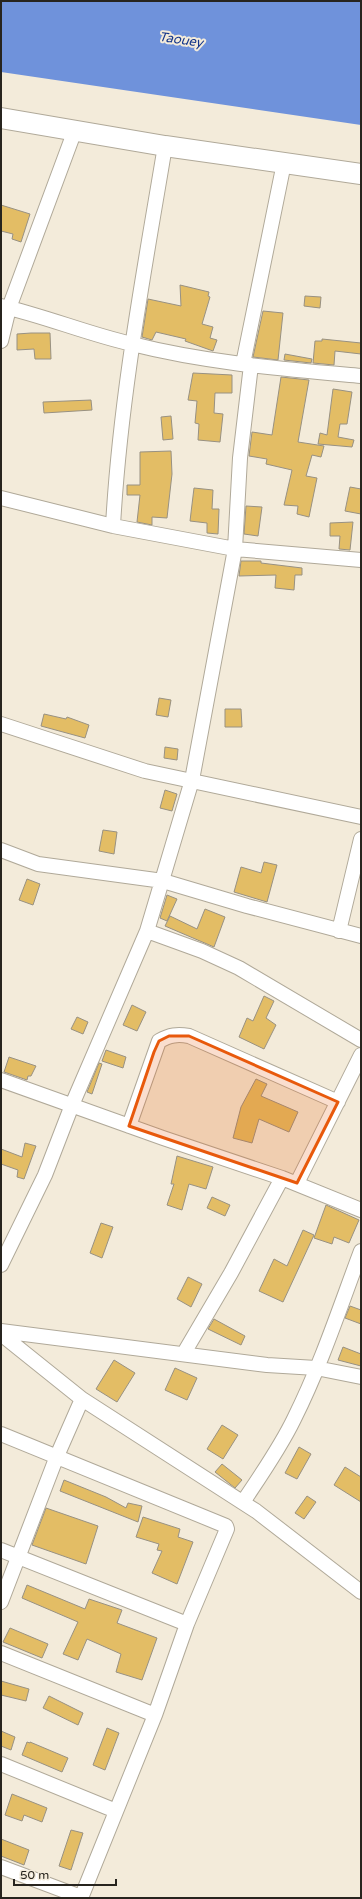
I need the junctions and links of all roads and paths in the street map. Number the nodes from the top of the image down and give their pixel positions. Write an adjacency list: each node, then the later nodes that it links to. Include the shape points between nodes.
1 (1, 118): 2 (main road)
2 (75, 130): 3 (main road); 6 (street)
3 (165, 146): 4 (main road); 8 (street)
4 (284, 163): 5 (main road); 9 (street)
5 (361, 174)
6 (5, 307): 7 (street); 8 (street)
7 (1, 341)
8 (132, 344): 9 (street); 12 (street, via 116,470)
9 (247, 365): 10 (street); 13 (street)
10 (361, 376)
11 (1, 498): 12 (street)
12 (113, 526): 13 (street)
13 (234, 549): 14 (street); 16 (street)
14 (361, 560)
15 (1, 724): 16 (street, via 122,764)
16 (192, 780): 17 (street); 20 (street)
17 (361, 817)
18 (361, 839): 22 (street)
19 (1, 850): 20 (street, via 38,864)
20 (163, 881): 21 (street); 22 (street)
21 (147, 931): 24 (street, via 239,968); 28 (street)
22 (339, 931): 23 (street)
23 (361, 936)
24 (361, 1040)
25 (361, 1055): 27 (street)
26 (1, 1080): 28 (street)
27 (338, 1102): 29 (street, via 190,1036 173,1035 159,1041); 31 (street)
28 (72, 1105): 29 (street); 34 (street, via 45,1175)
29 (129, 1126): 30 (street)
30 (282, 1178): 31 (street); 37 (street)
31 (297, 1183): 32 (street)
32 (361, 1210)
33 (361, 1251): 38 (street)
34 (1, 1265)
35 (1, 1331): 37 (street)
36 (1, 1334): 40 (street)
37 (184, 1353): 38 (street, via 266,1365)
38 (316, 1368): 39 (street); 43 (street, via 294,1419)
39 (361, 1377)
40 (82, 1399): 42 (street); 43 (street)
41 (1, 1434): 42 (street)
42 (57, 1456): 45 (street); 48 (street, via 226,1526 227,1531)
43 (243, 1502): 46 (street)
44 (1, 1550): 45 (street)
45 (19, 1557): 47 (street); 48 (street)
46 (361, 1592)
47 (1, 1602)
48 (188, 1624): 50 (street)
49 (1, 1653): 50 (street)
50 (155, 1716): 52 (street)
51 (1, 1764): 52 (street)
52 (116, 1811): 54 (street)
53 (1, 1867): 54 (street)
54 (81, 1897)

